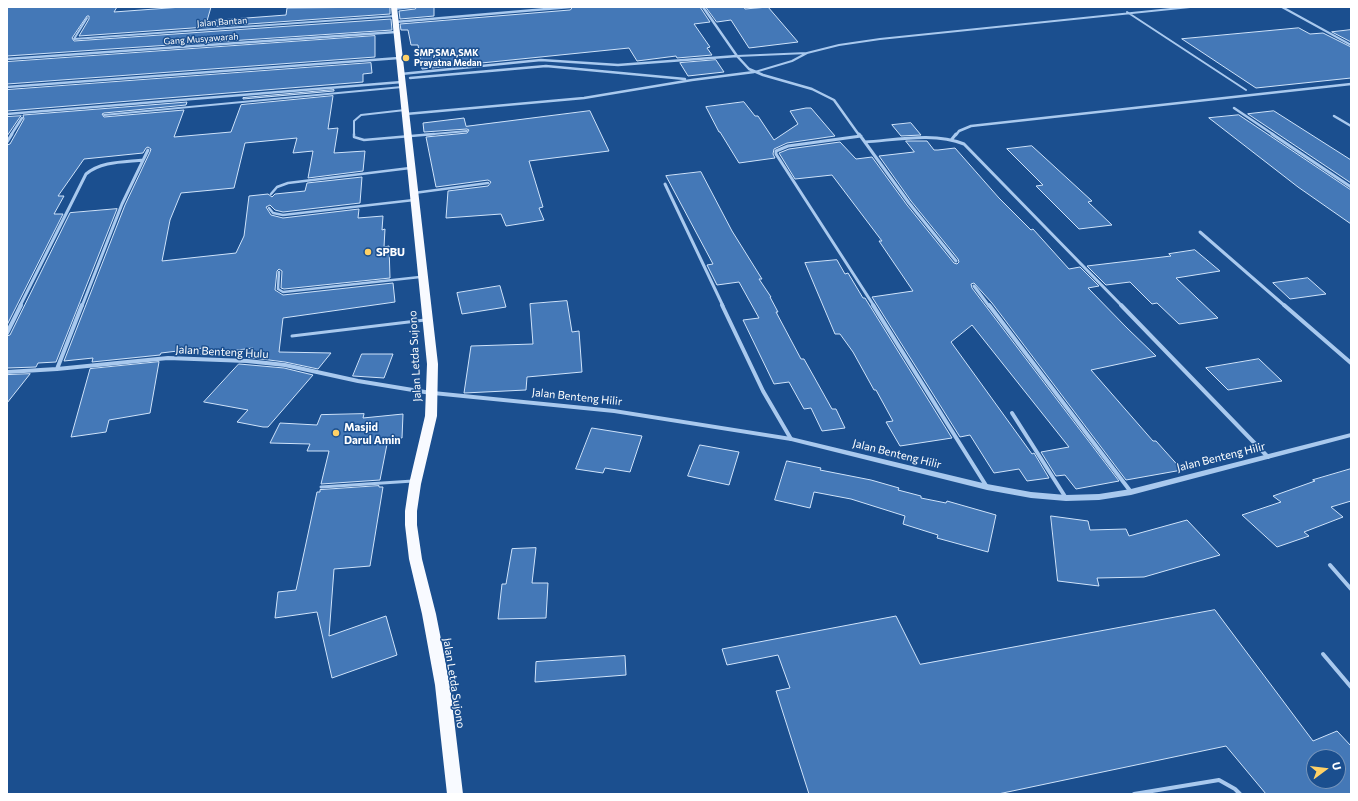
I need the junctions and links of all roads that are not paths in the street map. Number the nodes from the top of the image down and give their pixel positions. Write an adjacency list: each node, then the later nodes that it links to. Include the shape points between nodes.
1 (415, 7): 7 (lane)
2 (570, 7): 7 (street)
3 (703, 7): 12 (street)
4 (1190, 7): 6 (lane)
5 (1282, 7): 10 (lane)
6 (1127, 12): 11 (lane, via 880,39); 21 (lane)
7 (394, 13): 8 (lane, Jalan Bantan, via 74,39); 9 (highway, Jalan Letda Sujono)
8 (86, 18)
9 (396, 32): 13 (highway, Jalan Letda Sujono); 14 (street, Gang Musyawarah)
10 (1351, 45)
11 (807, 52): 12 (lane); 15 (lane, via 792,61)
12 (737, 56): 15 (street); 18 (street, via 618,64 540,60)
13 (399, 58): 18 (highway, Jalan Letda Sujono); 20 (street)
14 (7, 59)
15 (754, 72): 17 (street); 30 (street, via 830,97)
16 (410, 78): 17 (street, via 546,66)
17 (692, 80): 23 (street, via 584,98)
18 (402, 81): 23 (highway, Jalan Letda Sujono); 24 (street); 25 (lane)
19 (1351, 84): 32 (street, via 972,126 959,131)
20 (7, 87)
21 (1246, 90)
22 (1234, 108): 40 (street)
23 (405, 112): 31 (highway, Jalan Letda Sujono); 31 (lane, via 362,115 354,121 354,137 364,140)
24 (7, 114)
25 (104, 115)
26 (1334, 116): 28 (street)
27 (22, 118): 33 (street)
28 (1351, 126)
29 (467, 131): 31 (lane)
30 (861, 136): 34 (street); 62 (street, via 788,146 776,151 776,154)
31 (408, 137): 37 (highway, Jalan Letda Sujono)
32 (952, 139): 34 (street); 59 (street, via 959,140 970,150)
33 (7, 142)
34 (865, 142): 45 (street, via 909,203)
35 (148, 150): 36 (street)
36 (143, 160): 50 (street, via 97,167 88,172); 53 (street, via 122,204)
37 (411, 168): 41 (lane, via 288,183 277,187); 42 (highway, Jalan Letda Sujono)
38 (488, 183): 42 (lane)
39 (666, 184): 58 (street, via 755,377)
40 (1351, 187)
41 (271, 194)
42 (414, 197): 43 (lane, via 283,215 273,214); 47 (highway, Jalan Letda Sujono)
43 (269, 208)
44 (1200, 232): 52 (street)
45 (956, 261)
46 (279, 272): 47 (lane, via 277,288 283,292)
47 (423, 277): 49 (highway, Jalan Letda Sujono)
48 (974, 286): 63 (street)
49 (429, 319): 51 (lane); 55 (highway, Jalan Letda Sujono)
50 (7, 333)
51 (292, 336)
52 (1351, 364)
53 (57, 369): 54 (street, Jalan Benteng Hulu); 55 (street, Jalan Benteng Hulu, via 168,358 247,361 285,365 358,381)
54 (7, 372)
55 (433, 393): 58 (street, Jalan Benteng Hilir, via 614,411); 60 (highway, Jalan Letda Sujono, via 428,434)
56 (1012, 413): 64 (street)
57 (1351, 435): 59 (street, Jalan Benteng Hilir)
58 (791, 439): 62 (street, Jalan Benteng Hilir)
59 (1268, 457): 63 (street, Jalan Benteng Hilir)
60 (415, 479): 61 (lane); 69 (highway, Jalan Letda Sujono, via 410,524 413,552 428,611 444,694)
61 (321, 487)
62 (987, 487): 64 (street, Jalan Benteng Hilir)
63 (1131, 492): 64 (street, Jalan Benteng Hilir, via 1099,497)
64 (1066, 498)
65 (1330, 565): 66 (lane)
66 (1351, 589)
67 (1323, 654): 68 (lane)
68 (1351, 686)
69 (455, 794)
70 (1134, 794): 71 (lane, via 1219,780)
71 (1240, 794)

